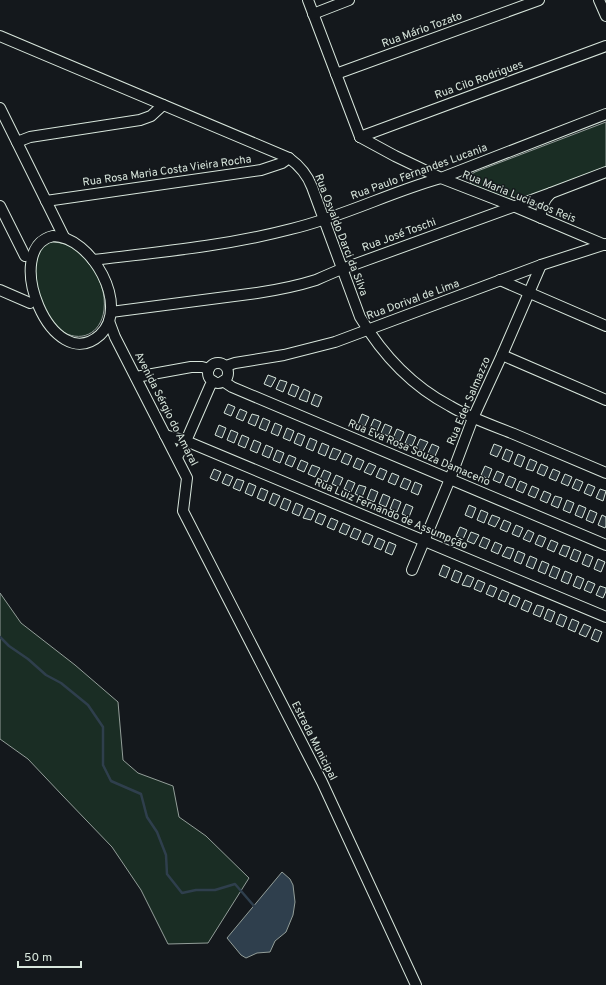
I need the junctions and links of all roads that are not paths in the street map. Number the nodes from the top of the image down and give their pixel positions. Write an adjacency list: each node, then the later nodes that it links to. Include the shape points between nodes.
1 (308, 0): 5 (street)
2 (349, 0): 5 (street)
3 (538, 0): 9 (street, Rua Mário Tozato)
4 (600, 0): 6 (street)
5 (313, 14): 9 (street)
6 (606, 16)
7 (0, 36): 10 (street, Rua Osvaldo Darci da Silva)
8 (606, 46): 13 (street, Rua Cilo Rodrigues)
9 (336, 74): 13 (street)
10 (163, 105): 14 (street, via 151,116 140,120 30,136); 15 (street, Rua Osvaldo Darci da Silva)
11 (0, 108): 14 (street)
12 (606, 114): 17 (street, Rua Paulo Fernandes Lucania)
13 (360, 137): 17 (street, Rua Maria Lucia dos Reis)
14 (17, 142): 19 (street)
15 (289, 158): 19 (street, Rua Rosa Maria Costa Vieira Rocha, via 261,170); 23 (street, Rua Osvaldo Darci da Silva, via 306,175)
16 (606, 172): 18 (street, Rua José Toschi)
17 (441, 178): 20 (street, Rua Maria Lucia dos Reis); 23 (street, Rua Paulo Fernandes Lucania)
18 (551, 193): 20 (street, Rua José Toschi); 22 (street, via 543,204)
19 (46, 201): 24 (street)
20 (513, 206): 22 (street, Rua Maria Lucia dos Reis); 29 (street, Rua José Toschi)
21 (1, 210): 26 (street)
22 (541, 218): 25 (street, Rua Maria Lucia dos Reis)
23 (325, 219): 27 (street, Rua Paulo Fernandes Lucania, via 293,229 228,243); 29 (street, Rua Osvaldo Darci da Silva)
24 (64, 237): 26 (street, via 53,236 43,239 33,245); 27 (street)
25 (605, 245): 28 (street, Rua Dorival de Lima)
26 (25, 256): 33 (street, via 25,285)
27 (94, 260): 34 (street, via 107,285 111,303)
28 (541, 265): 30 (street, Rua Dorival de Lima); 32 (street, Rua Eder Salmazzo)
29 (342, 269): 34 (street, Rua José Toschi, via 316,280 279,289); 36 (street, Rua Osvaldo Darci da Silva)
30 (500, 280): 32 (street); 36 (street, Rua Dorival de Lima)
31 (0, 290): 33 (street)
32 (528, 293): 35 (street); 37 (street, Rua Eder Salmazzo)
33 (30, 303): 34 (street, via 55,335 74,343 97,337)
34 (110, 316): 40 (street, Avenida Sérgio do Amaral, via 116,337)
35 (606, 326)
36 (367, 330): 38 (street, Rua Dorival de Lima, via 335,342); 43 (street, Rua Osvaldo Darci da Silva, via 390,359 414,382 450,407)
37 (502, 355): 42 (street); 43 (street, Rua Eder Salmazzo)
38 (226, 366): 39 (street, via 216,363); 41 (street, via 226,379)
39 (209, 369): 40 (street, via 191,367); 41 (street, via 209,376)
40 (136, 377): 44 (street, Avenida Sérgio do Amaral)
41 (218, 381): 45 (street, via 210,386); 48 (street, Rua Eva Rosa Souza Damaceno)
42 (606, 400)
43 (473, 418): 47 (street, Rua Osvaldo Darci da Silva); 48 (street, Rua Eder Salmazzo)
44 (165, 435): 45 (street, Rua Luiz Fernando de Assumpção); 46 (street, Avenida Sérgio do Amaral)
45 (186, 441): 46 (street); 50 (street, Rua Luiz Fernando de Assumpção)
46 (176, 457): 49 (street, Avenida Sérgio do Amaral, via 187,478)
47 (606, 473)
48 (450, 479): 50 (street, Rua Eder Salmazzo); 51 (street, Rua Eva Rosa Souza Damaceno)
49 (183, 511): 54 (street, Estrada Municipal, via 322,782)
50 (424, 541): 52 (street, Rua Eder Salmazzo); 53 (street, Rua Luiz Fernando de Assumpção)
51 (606, 545)
52 (412, 570)
53 (606, 618)
54 (416, 985)

